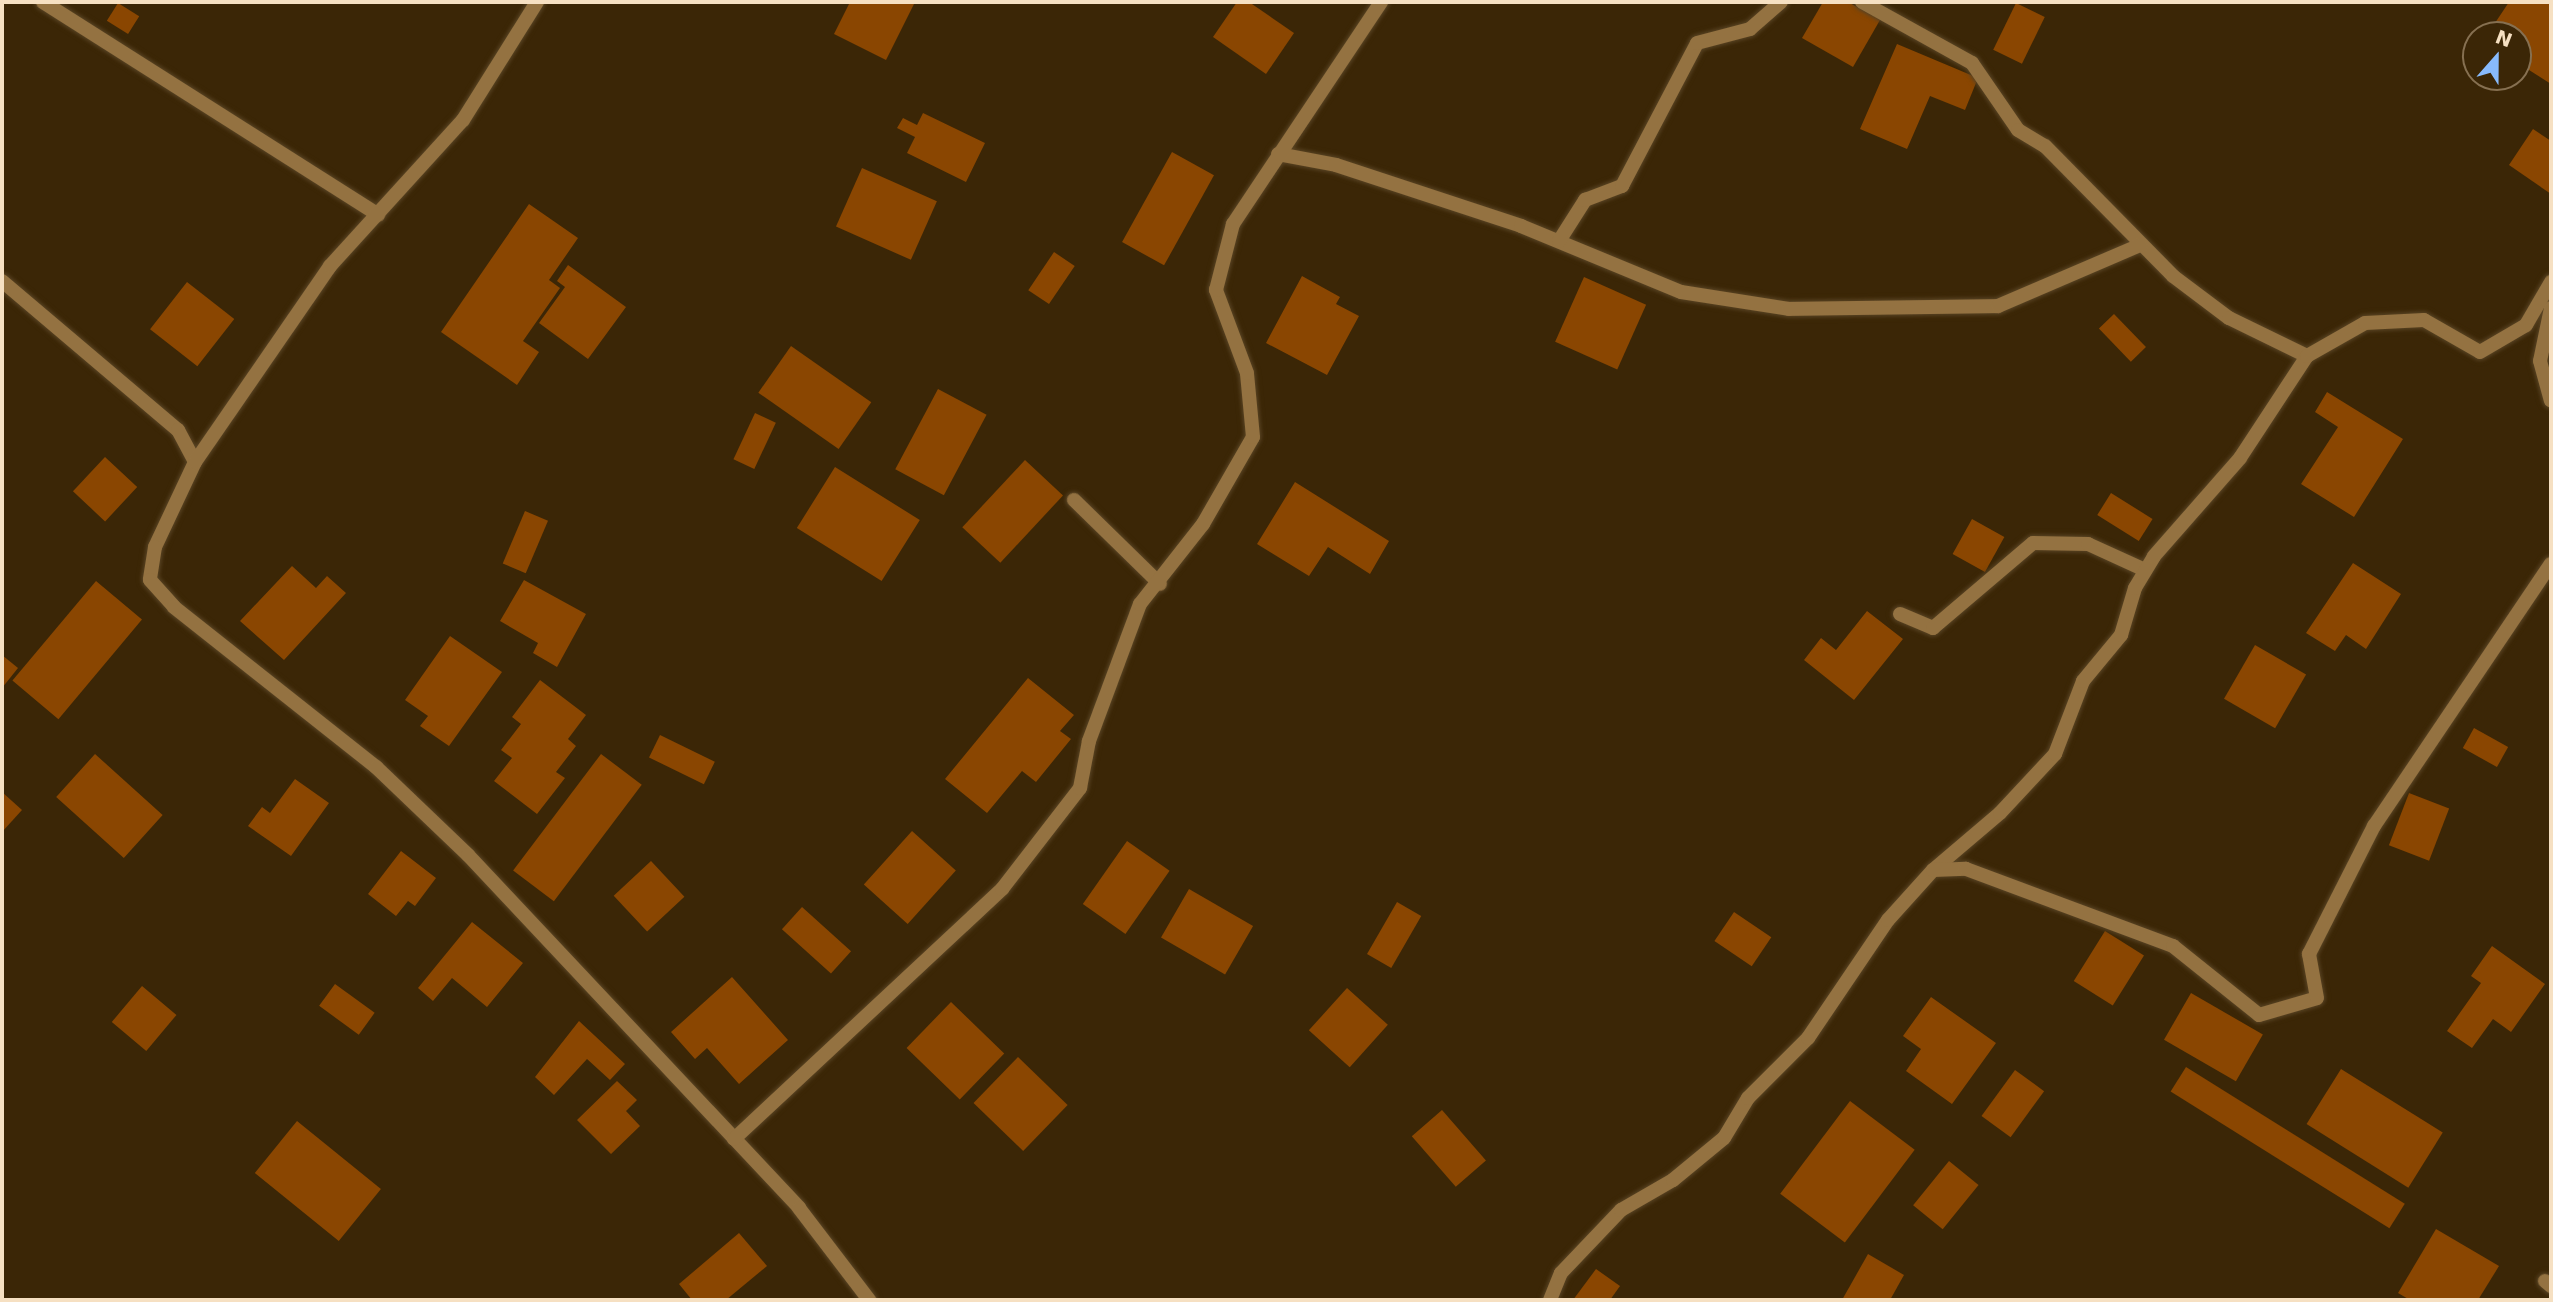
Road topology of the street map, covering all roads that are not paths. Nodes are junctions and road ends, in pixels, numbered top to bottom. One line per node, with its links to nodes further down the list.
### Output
1 (43, 2): 7 (street)
2 (537, 2): 7 (street)
3 (1381, 2): 6 (street)
4 (1781, 2): 8 (street)
5 (1862, 2): 9 (street)
6 (1278, 154): 8 (street); 19 (street)
7 (378, 215): 15 (street)
8 (1559, 242): 9 (street)
9 (2140, 245): 13 (street)
10 (2, 281): 15 (street)
11 (2551, 282): 13 (street)
12 (2551, 308): 14 (street)
13 (2307, 356): 18 (street)
14 (2551, 401)
15 (195, 461): 22 (street)
16 (1074, 500): 19 (street)
17 (2551, 564): 21 (street)
18 (2145, 570): 20 (street); 21 (street)
19 (1160, 584): 22 (street)
20 (1900, 614)
21 (1933, 870): 24 (street)
22 (734, 1139): 23 (street)
23 (869, 1300)
24 (1550, 1300)

